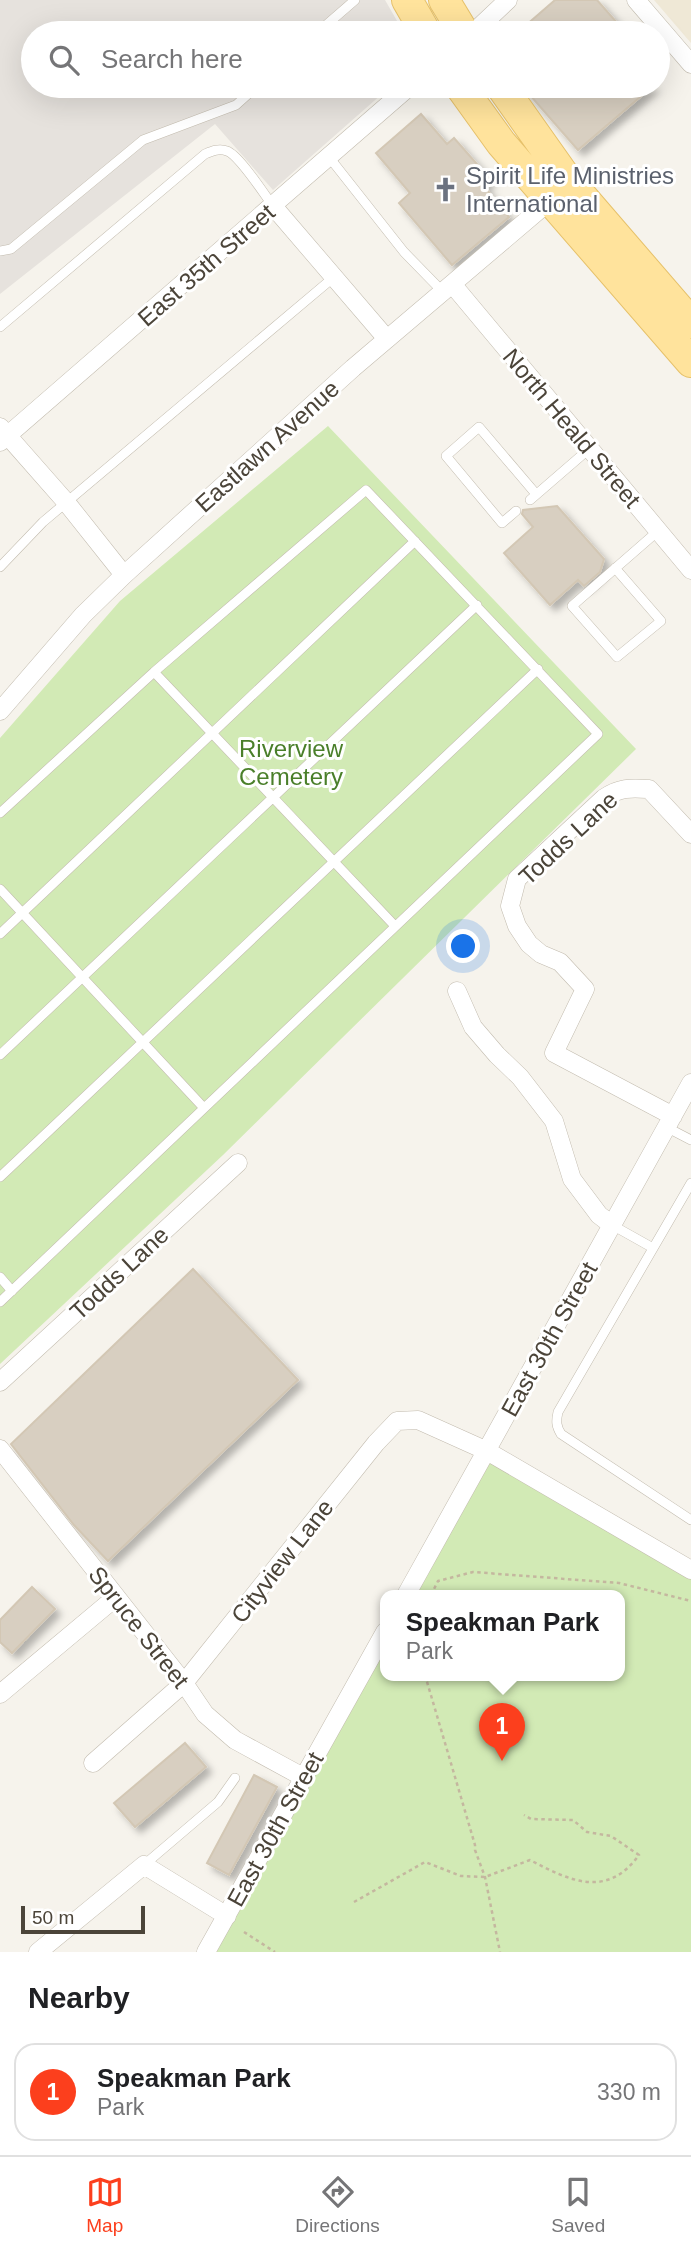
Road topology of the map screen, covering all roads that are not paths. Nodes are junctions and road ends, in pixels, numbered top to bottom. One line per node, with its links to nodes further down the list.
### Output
1 (355, 0): 6 (lane)
2 (407, 0): 7 (main road)
3 (444, 0): 8 (main road)
4 (508, 0): 9 (street)
5 (636, 0): 10 (street)
6 (331, 21)
7 (419, 21)
8 (457, 21)
9 (486, 21)
10 (654, 21)
11 (670, 40): 12 (street)
12 (691, 64)
13 (244, 98): 21 (lane)
14 (396, 98): 18 (street, East 35th Street)
15 (469, 98): 19 (main road)
16 (490, 98): 19 (main road)
17 (508, 98): 19 (main road)
18 (329, 157): 20 (street, East 35th Street); 23 (lane)
19 (559, 189): 23 (street, Eastlawn Avenue); 24 (main road); 27 (main road)
20 (273, 206): 22 (street); 25 (lane); 28 (street, East 35th Street)
21 (0, 251)
22 (334, 277): 26 (street); 30 (lane)
23 (448, 289): 26 (street, Eastlawn Avenue); 29 (street, North Heald Street)
24 (691, 323)
25 (0, 327)
26 (387, 339): 37 (street, Eastlawn Avenue)
27 (691, 362)
28 (3, 435): 30 (street)
29 (589, 449): 31 (lane); 32 (street, North Heald Street)
30 (66, 502): 34 (lane); 37 (street)
31 (516, 511)
32 (658, 531): 35 (lane); 36 (street, North Heald Street)
33 (415, 541): 38 (lane); 40 (lane); 42 (lane)
34 (0, 567)
35 (615, 568): 35 (lane)
36 (691, 570)
37 (124, 575): 41 (street, Eastlawn Avenue)
38 (477, 605): 39 (lane); 43 (lane)
39 (538, 669): 46 (lane); 49 (lane)
40 (154, 672): 42 (lane); 44 (lane)
41 (0, 711)
42 (212, 733): 43 (lane); 48 (lane)
43 (273, 797): 46 (lane); 51 (lane)
44 (0, 813)
45 (691, 834): 57 (street, Todds Lane)
46 (334, 862): 49 (lane); 53 (lane)
47 (0, 889): 48 (lane)
48 (22, 913): 50 (lane); 51 (lane)
49 (395, 926): 56 (lane)
50 (0, 934)
51 (82, 977): 53 (lane); 54 (lane)
52 (457, 990): 62 (street)
53 (143, 1043): 56 (lane); 60 (lane)
54 (0, 1055)
55 (691, 1083): 57 (street, East 30th Street)
56 (204, 1108): 65 (lane)
57 (670, 1122): 58 (lane); 62 (street, East 30th Street)
58 (691, 1140)
59 (238, 1163): 67 (street, Todds Lane)
60 (0, 1177)
61 (691, 1183): 63 (lane)
62 (612, 1225): 63 (lane); 69 (street, East 30th Street)
63 (653, 1248): 70 (lane)
64 (0, 1278): 65 (lane)
65 (12, 1291): 66 (lane)
66 (0, 1302)
67 (0, 1382)
68 (0, 1449): 73 (street, Spruce Street)
69 (486, 1451): 71 (street, Cityview Lane); 72 (street, East 30th Street); 75 (street, Cityview Lane)
70 (691, 1520)
71 (691, 1570)
72 (409, 1590)
73 (116, 1597): 75 (street, Spruce Street); 76 (street)
74 (380, 1641): 78 (street, East 30th Street)
75 (184, 1683): 77 (street, Cityview Lane); 78 (street, Spruce Street)
76 (0, 1694)
77 (93, 1763)
78 (303, 1777): 81 (street, East 30th Street)
79 (234, 1778): 80 (lane)
80 (139, 1868): 81 (street); 82 (street)
81 (227, 1916): 83 (street, East 30th Street)
82 (38, 1952)
83 (206, 1952)

